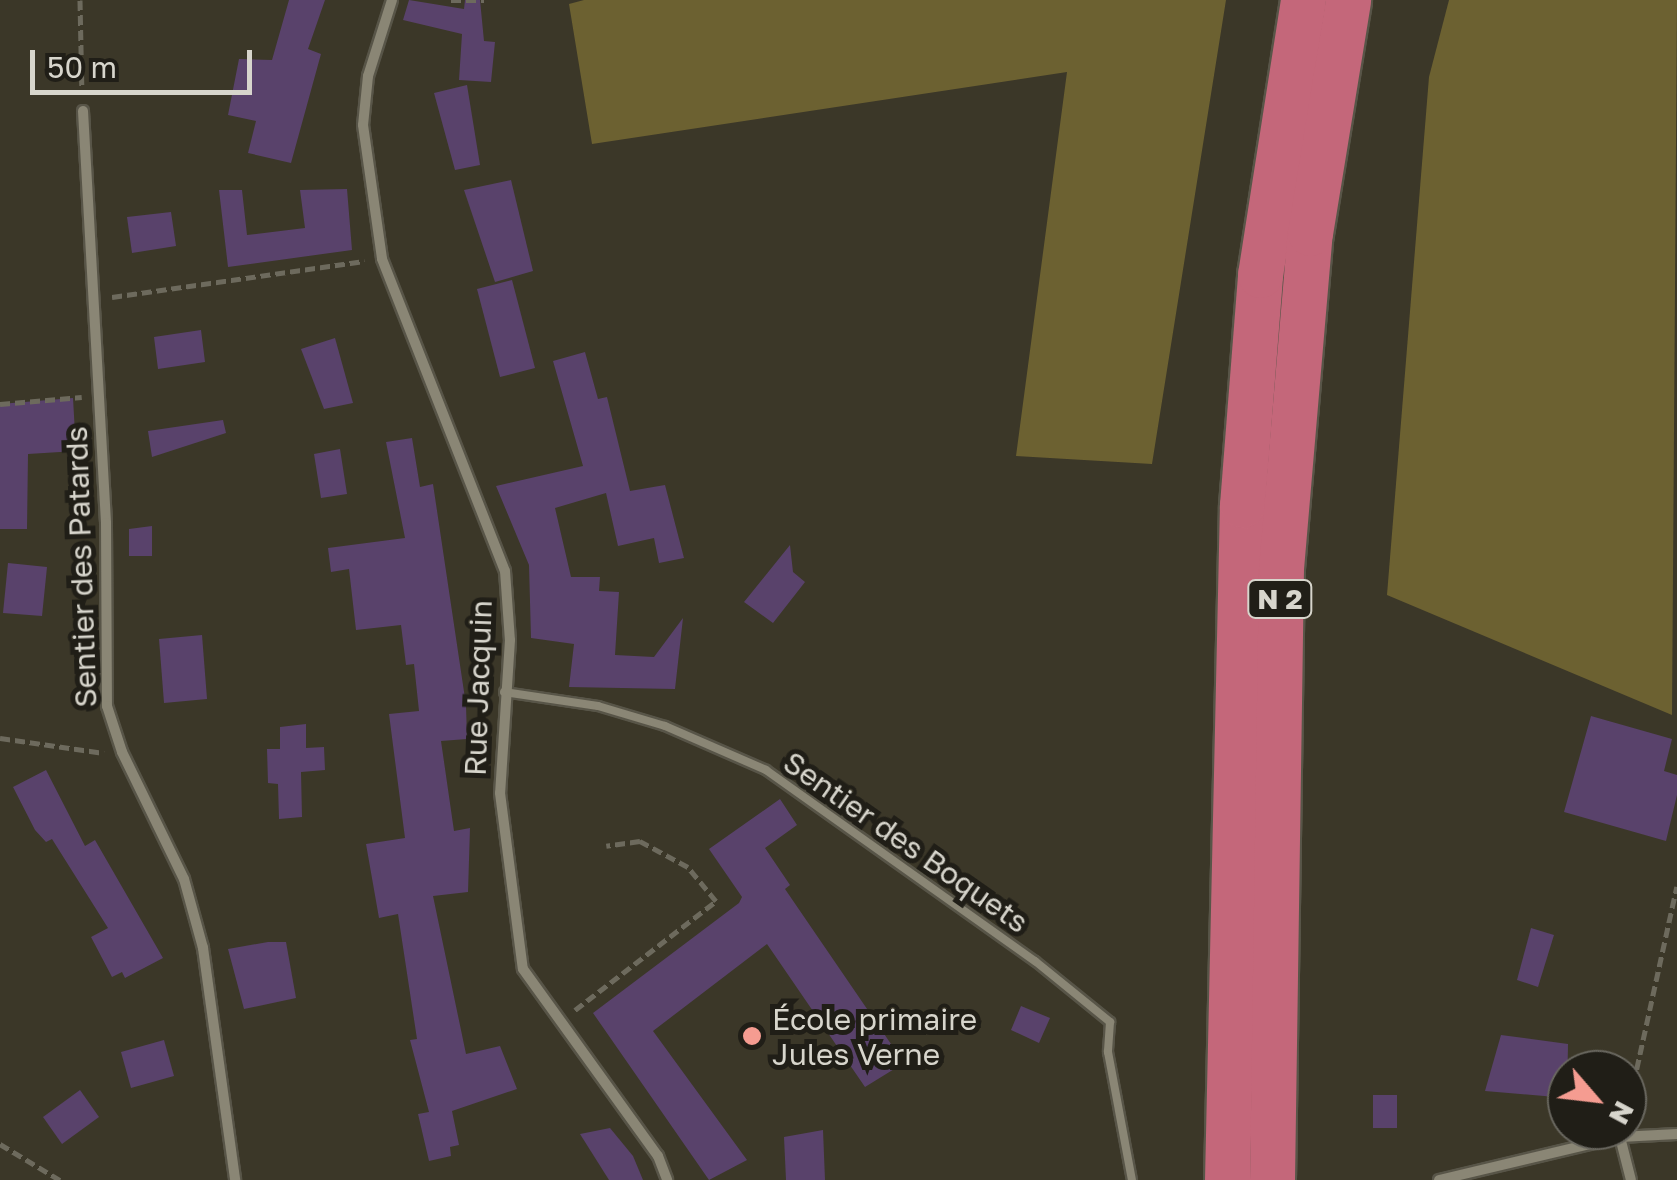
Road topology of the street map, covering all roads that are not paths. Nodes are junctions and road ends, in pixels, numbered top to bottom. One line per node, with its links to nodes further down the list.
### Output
1 (392, 0): 5 (street, Rue Jacquin)
2 (1304, 0): 13 (highway, N 2)
3 (1348, 0): 14 (highway, N 2)
4 (84, 111): 10 (street, Sentier des Patards)
5 (504, 692): 11 (street, Rue Jacquin); 12 (lane, Sentier des Boquets)
6 (1677, 1134): 7 (street)
7 (1647, 1136)
8 (1565, 1150): 15 (street)
9 (1623, 1150): 16 (street)
10 (234, 1180)
11 (667, 1180)
12 (1132, 1180)
13 (1226, 1180)
14 (1272, 1180)
15 (1439, 1180)
16 (1631, 1180)

